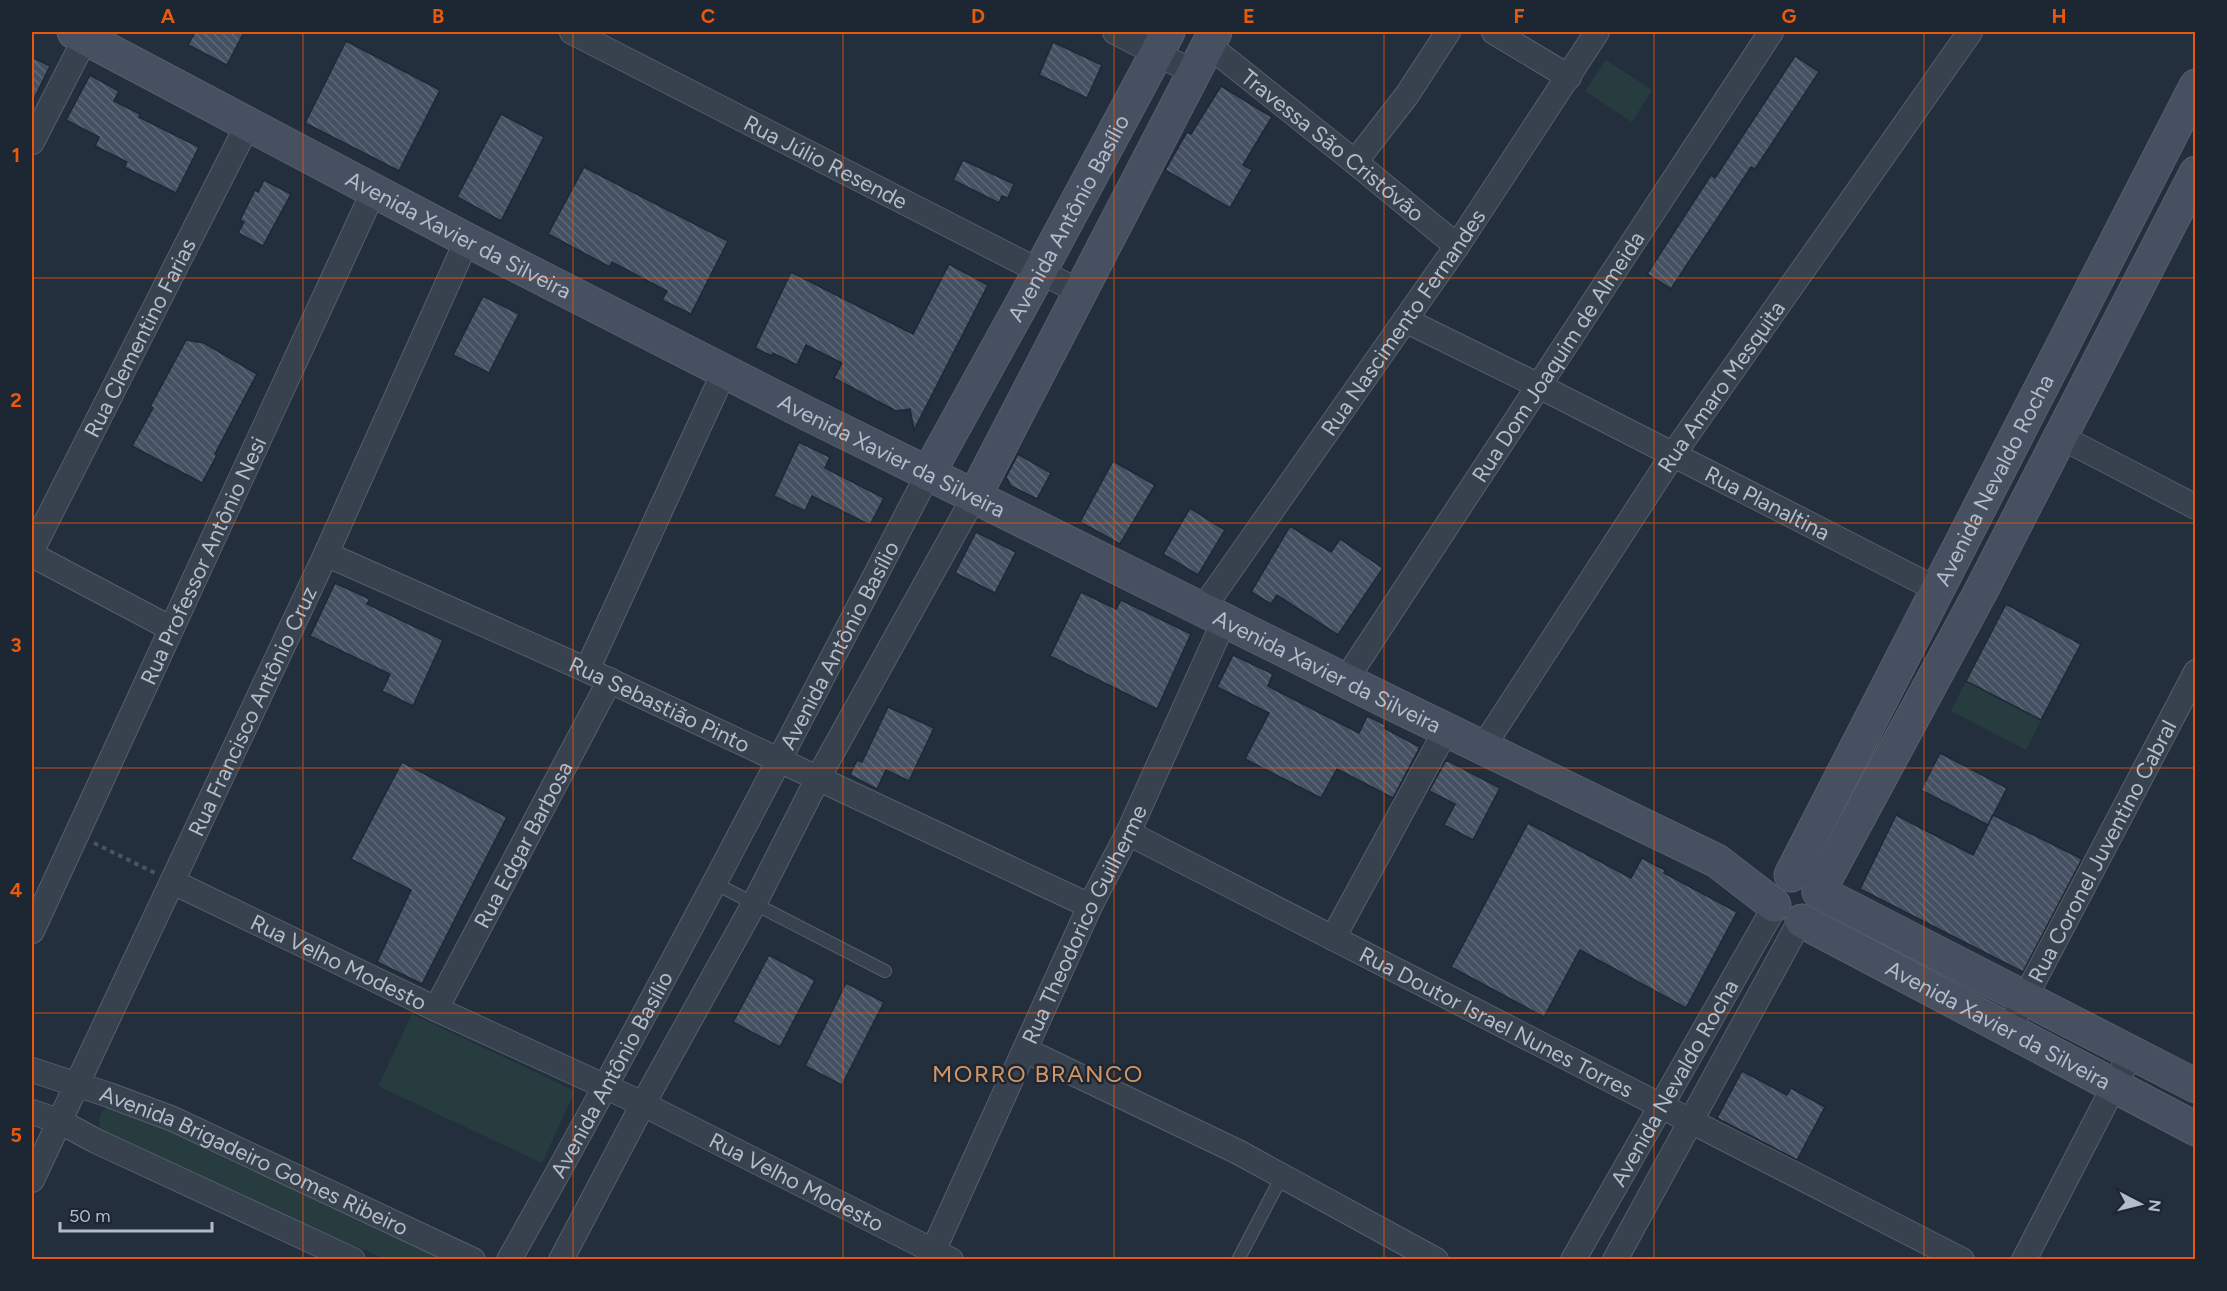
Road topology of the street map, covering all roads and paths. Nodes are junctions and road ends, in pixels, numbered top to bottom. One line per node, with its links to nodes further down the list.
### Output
1 (572, 32): 20 (street, Rua Júlio Resende)
2 (1116, 32): 9 (street, Travessa São Cristóvão)
3 (1448, 32): 15 (street)
4 (1494, 32): 11 (street)
5 (1597, 32): 11 (street, Rua Nascimento Fernandes)
6 (1771, 32): 24 (street, Rua Dom Joaquim de Almeida)
7 (1970, 32): 26 (street, Rua Amaro Mesquita)
8 (80, 34): 13 (main road, Avenida Xavier da Silveira); 14 (street)
9 (1162, 42): 10 (street, Travessa São Cristóvão); 20 (main road, Avenida Antônio Basílio)
10 (1205, 49): 15 (street, Travessa São Cristóvão); 21 (main road, Avenida Antônio Basílio)
11 (1569, 77): 19 (street, Rua Nascimento Fernandes)
12 (2196, 86): 33 (main road, Avenida Nevaldo Rocha)
13 (248, 124): 17 (main road, Avenida Xavier da Silveira); 30 (street, Rua Clementino Farias)
14 (32, 142)
15 (1355, 162): 19 (street, Travessa São Cristóvão)
16 (2196, 173): 25 (main road, Avenida Nevaldo Rocha)
17 (374, 190): 18 (main road, Avenida Xavier da Silveira); 35 (street, Rua Professor Antônio Nesi)
18 (467, 240): 23 (main road, Avenida Xavier da Silveira); 31 (street, Rua Francisco Antônio Cruz)
19 (1457, 246): 22 (street, Rua Nascimento Fernandes)
20 (1040, 271): 21 (street, Rua Júlio Resende); 27 (main road, Avenida Antônio Basílio)
21 (1080, 292): 28 (main road, Avenida Antônio Basílio)
22 (1405, 320): 24 (street, Rua Planaltina); 34 (street, Rua Nascimento Fernandes)
23 (724, 372): 27 (main road, Avenida Xavier da Silveira); 36 (street)
24 (1539, 386): 26 (street, Rua Planaltina); 39 (street, Rua Dom Joaquim de Almeida)
25 (2061, 437): 29 (street); 50 (main road, Avenida Nevaldo Rocha)
26 (1672, 456): 33 (street, Rua Planaltina); 41 (street, Rua Amaro Mesquita)
27 (928, 474): 28 (main road, Avenida Xavier da Silveira); 42 (street, Avenida Antônio Basílio)
28 (974, 497): 34 (main road, Avenida Xavier da Silveira); 43 (street, Avenida Antônio Basílio)
29 (2196, 507)
30 (32, 550)
31 (326, 554): 36 (street, Rua Sebastião Pinto); 48 (street, Rua Francisco Antônio Cruz)
32 (32, 555): 35 (street)
33 (1938, 590): 47 (main road, Avenida Nevaldo Rocha)
34 (1213, 615): 39 (main road, Avenida Xavier da Silveira); 44 (street, Rua Theodorico Guilherme)
35 (170, 628): 45 (street, Rua Professor Antônio Nesi)
36 (588, 670): 38 (street, Rua Sebastião Pinto)
37 (2196, 672): 57 (street, Rua Coronel Juventino Cabral)
38 (609, 680): 42 (street, Rua Sebastião Pinto); 58 (street, Rua Edgar Barbosa)
39 (1345, 681): 40 (main road, Avenida Xavier da Silveira)
40 (1446, 730): 41 (main road, Avenida Xavier da Silveira); 55 (street)
41 (1483, 747): 46 (main road, Avenida Xavier da Silveira)
42 (780, 760): 43 (street, Rua Sebastião Pinto); 49 (street, Avenida Antônio Basílio)
43 (818, 778): 51 (street, Avenida Antônio Basílio); 52 (street, Rua Sebastião Pinto)
44 (1128, 833): 52 (street, Rua Theodorico Guilherme); 55 (street, Rua Doutor Israel Nunes Torres)
45 (75, 834): 48 (path); 54 (street, Rua Professor Antônio Nesi)
46 (1717, 861): 47 (main road, Avenida Xavier da Silveira); 53 (main road, Avenida Xavier da Silveira)
47 (1790, 875): 50 (main road); 53 (main road)
48 (172, 882): 58 (street, Rua Velho Modesto); 63 (street, Rua Francisco Antônio Cruz)
49 (714, 883): 51 (lane); 66 (street, Avenida Antônio Basílio)
50 (1819, 892): 53 (main road); 57 (main road, Avenida Xavier da Silveira)
51 (754, 904): 56 (lane); 67 (street, Avenida Antônio Basílio)
52 (1090, 906): 60 (street, Rua Theodorico Guilherme)
53 (1788, 914): 59 (main road, Avenida Xavier da Silveira); 68 (street, Avenida Nevaldo Rocha); 71 (street, Avenida Nevaldo Rocha)
54 (32, 931)
55 (1333, 938): 68 (street, Rua Doutor Israel Nunes Torres)
56 (885, 971)
57 (2025, 998): 59 (street, Rua Coronel Juventino Cabral); 61 (main road, Avenida Xavier da Silveira)
58 (436, 1009): 66 (street, Rua Velho Modesto)
59 (2008, 1030): 64 (main road, Avenida Xavier da Silveira)
60 (1025, 1050): 73 (street); 75 (street, Rua Theodorico Guilherme)
61 (2131, 1053): 64 (street); 65 (main road, Avenida Xavier da Silveira)
62 (32, 1070): 63 (street, Avenida Brigadeiro Gomes Ribeiro)
63 (76, 1084): 70 (street, Rua Francisco Antônio Cruz); 77 (street, Avenida Brigadeiro Gomes Ribeiro)
64 (2114, 1086): 72 (main road, Avenida Xavier da Silveira); 85 (street)
65 (2196, 1086)
66 (606, 1087): 67 (street, Rua Velho Modesto); 78 (street, Avenida Antônio Basílio)
67 (643, 1104): 75 (street, Rua Velho Modesto); 79 (street, Avenida Antônio Basílio)
68 (1661, 1105): 71 (street, Rua Doutor Israel Nunes Torres); 82 (street, Avenida Nevaldo Rocha)
69 (32, 1112): 70 (street, Avenida Brigadeiro Gomes Ribeiro)
70 (59, 1120): 74 (street, Rua Francisco Antônio Cruz); 76 (street, Avenida Brigadeiro Gomes Ribeiro)
71 (1691, 1121): 83 (street, Avenida Nevaldo Rocha); 84 (street, Rua Doutor Israel Nunes Torres)
72 (2196, 1129)
73 (1282, 1176): 80 (lane); 81 (street)
74 (32, 1180)
75 (938, 1256)
76 (353, 1260)
77 (473, 1260)
78 (509, 1260)
79 (561, 1260)
80 (1238, 1260)
81 (1436, 1260)
82 (1573, 1260)
83 (1615, 1260)
84 (1962, 1260)
85 (2024, 1260)

